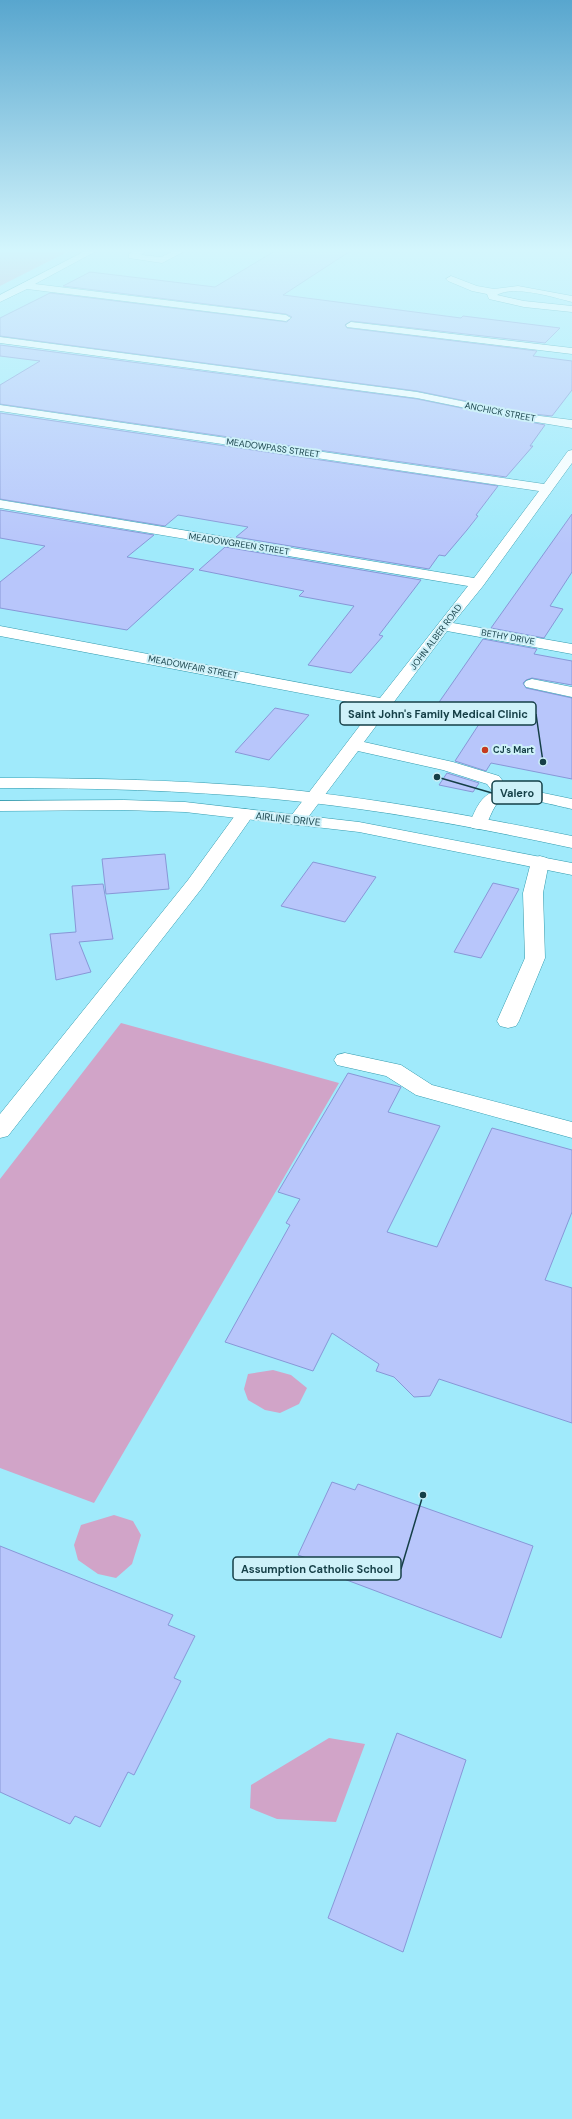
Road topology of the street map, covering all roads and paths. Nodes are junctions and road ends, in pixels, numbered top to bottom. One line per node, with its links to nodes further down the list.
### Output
1 (52, 347): 5 (street, ANCHICK STREET)
2 (537, 347): 3 (street)
3 (572, 351)
4 (0, 408): 7 (street, MEADOWPASS STREET)
5 (572, 424)
6 (572, 454): 7 (street, JOHN ALBER ROAD)
7 (546, 488): 9 (street, JOHN ALBER ROAD)
8 (0, 504): 9 (street, MEADOWGREEN STREET)
9 (478, 583): 10 (street, JOHN ALBER ROAD)
10 (443, 626): 12 (street, BETHY DRIVE); 15 (street, JOHN ALBER ROAD)
11 (0, 631): 15 (street, MEADOWFAIR STREET)
12 (572, 649)
13 (532, 684): 14 (street)
14 (572, 692)
15 (386, 704): 16 (street, JOHN ALBER ROAD)
16 (354, 745): 18 (street); 19 (street, JOHN ALBER ROAD)
17 (2, 785): 19 (street)
18 (503, 793): 20 (street); 24 (street)
19 (312, 798): 23 (street, JOHN ALBER ROAD); 24 (street)
20 (572, 804)
21 (0, 806): 22 (street, AIRLINE DRIVE)
22 (245, 814): 23 (street, AIRLINE DRIVE); 30 (street)
23 (298, 820): 26 (street, AIRLINE DRIVE)
24 (478, 824): 25 (street)
25 (572, 842)
26 (540, 862): 27 (street, AIRLINE DRIVE); 28 (street)
27 (572, 869)
28 (508, 1021)
29 (345, 1060): 31 (street)
30 (0, 1130)
31 (572, 1130)

